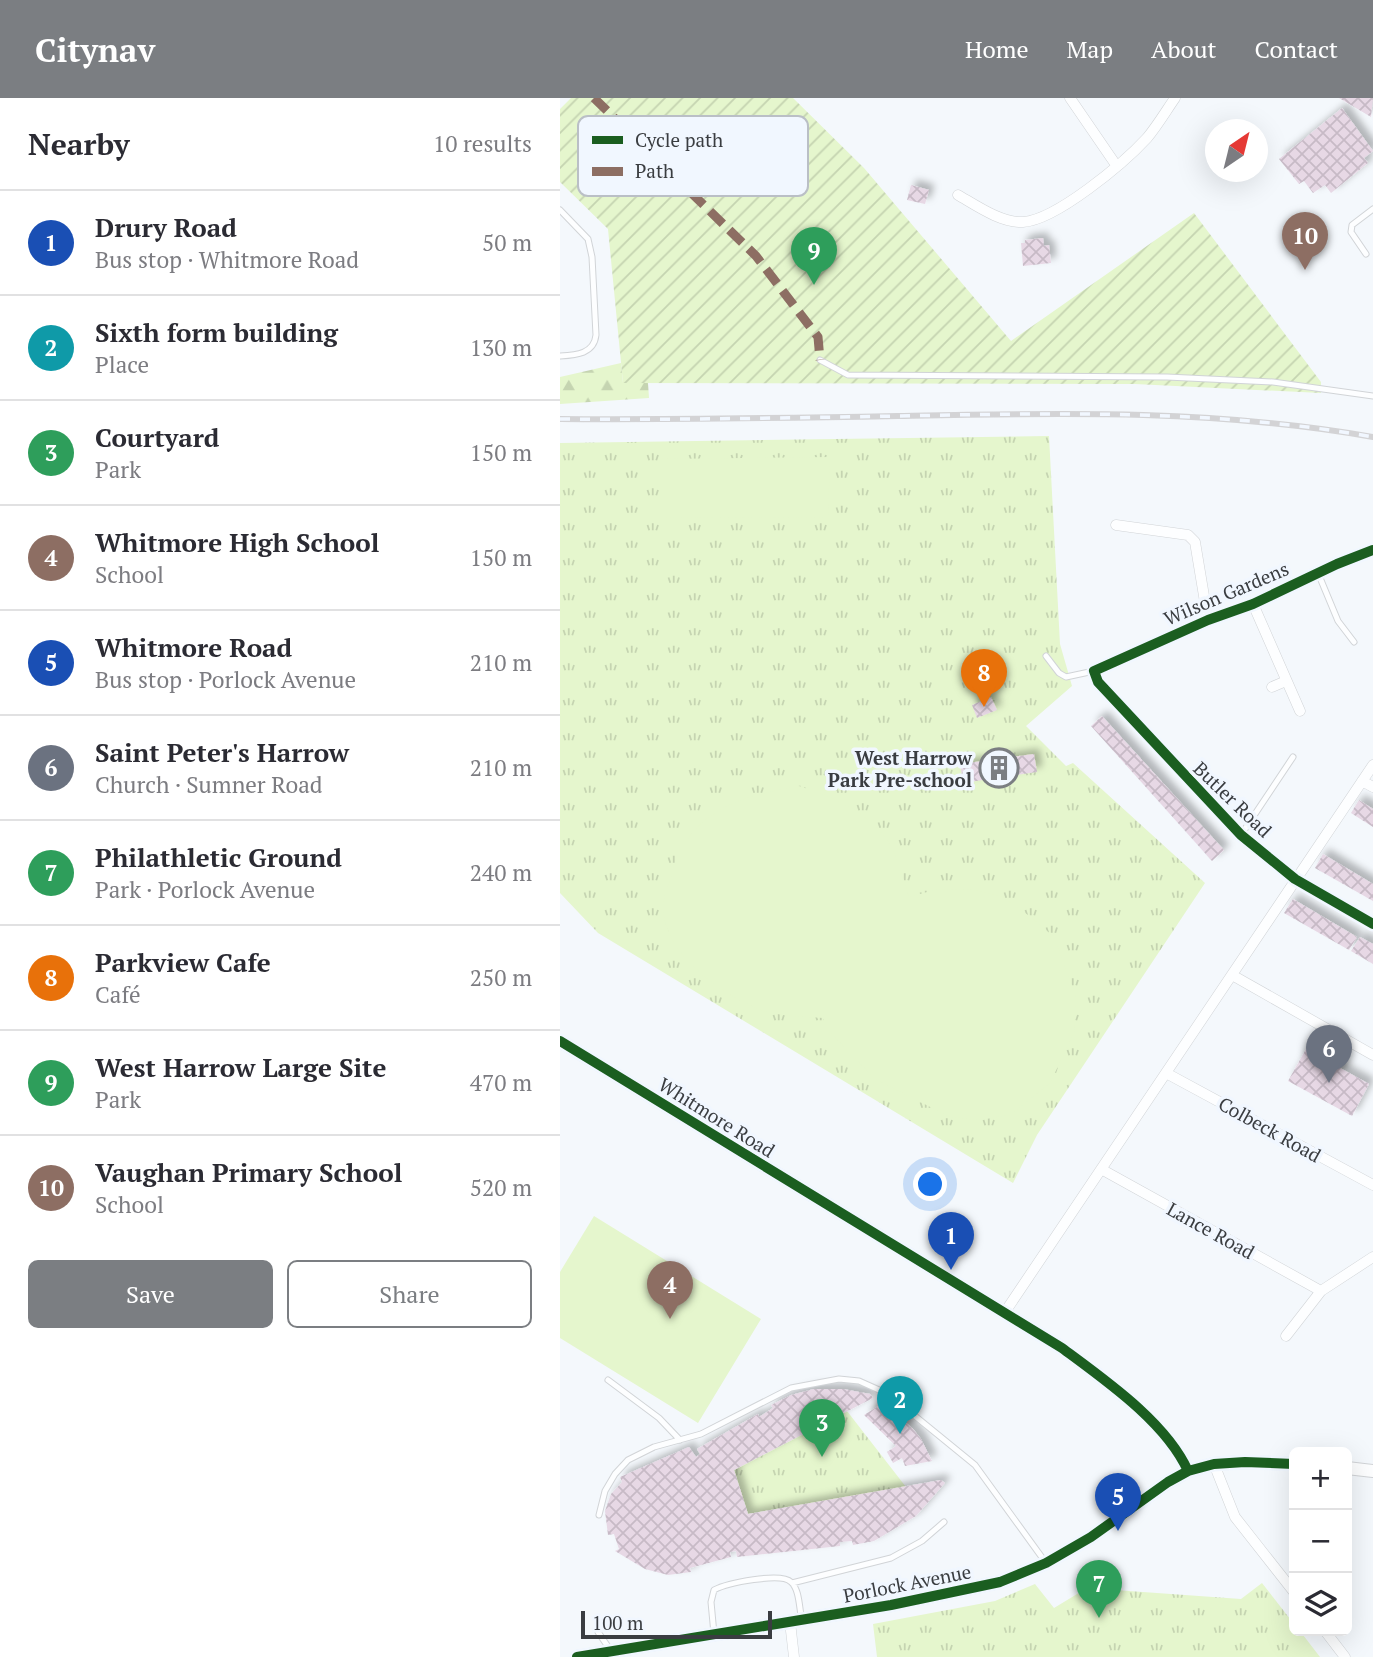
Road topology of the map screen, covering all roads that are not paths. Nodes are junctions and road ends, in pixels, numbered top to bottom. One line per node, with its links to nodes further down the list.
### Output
1 (1070, 98): 3 (street)
2 (1175, 98): 3 (street)
3 (1116, 165): 4 (street)
4 (958, 195)
5 (1373, 209): 7 (lane)
6 (560, 210): 8 (lane)
7 (1366, 254)
8 (560, 356)
9 (820, 360): 10 (lane)
10 (1373, 396)
11 (1116, 525): 15 (street, Wilson Gardens)
12 (1373, 550): 13 (street, Wilson Gardens)
13 (1318, 573): 14 (street, Wilson Gardens); 16 (lane)
14 (1253, 604): 15 (street, Wilson Gardens); 19 (street, Wilson Gardens)
15 (1208, 620): 18 (street, Wilson Gardens)
16 (1354, 642)
17 (1046, 656): 18 (lane)
18 (1094, 671): 26 (street, Butler Road)
19 (1286, 681): 20 (street); 21 (street, Wilson Gardens)
20 (1272, 687)
21 (1300, 711)
22 (1293, 757): 26 (lane)
23 (1373, 765): 24 (street)
24 (1362, 781): 25 (street); 27 (street)
25 (1373, 787)
26 (1241, 835): 27 (street, Butler Road)
27 (1295, 879): 28 (street, Butler Road); 29 (street)
28 (1373, 924)
29 (1232, 975): 31 (street); 32 (street)
30 (560, 1041): 37 (street, Whitmore Road)
31 (1373, 1055)
32 (1166, 1073): 33 (street); 34 (street, Colbeck Road)
33 (1101, 1169): 36 (street, Lance Road); 37 (street)
34 (1373, 1185)
35 (1373, 1257): 36 (street)
36 (1321, 1291): 38 (street)
37 (1005, 1311): 44 (street, Whitmore Road)
38 (1286, 1336)
39 (608, 1380): 40 (lane)
40 (680, 1440): 46 (lane); 48 (lane)
41 (1214, 1464): 42 (street, Porlock Avenue); 44 (street, Porlock Avenue); 50 (street)
42 (1289, 1464)
43 (1352, 1469): 45 (street)
44 (1188, 1471): 48 (street, Porlock Avenue)
45 (1373, 1471)
46 (598, 1515)
47 (944, 1522): 49 (lane)
48 (1046, 1563): 51 (street, Porlock Avenue)
49 (792, 1583): 51 (lane); 53 (lane)
50 (1289, 1586)
51 (796, 1621): 53 (street, Porlock Avenue); 57 (street)
52 (598, 1632): 55 (lane)
53 (714, 1634): 55 (street, Porlock Avenue)
54 (1329, 1636): 58 (street)
55 (612, 1654): 56 (street, Porlock Avenue)
56 (577, 1657)
57 (794, 1657)
58 (1345, 1657)

